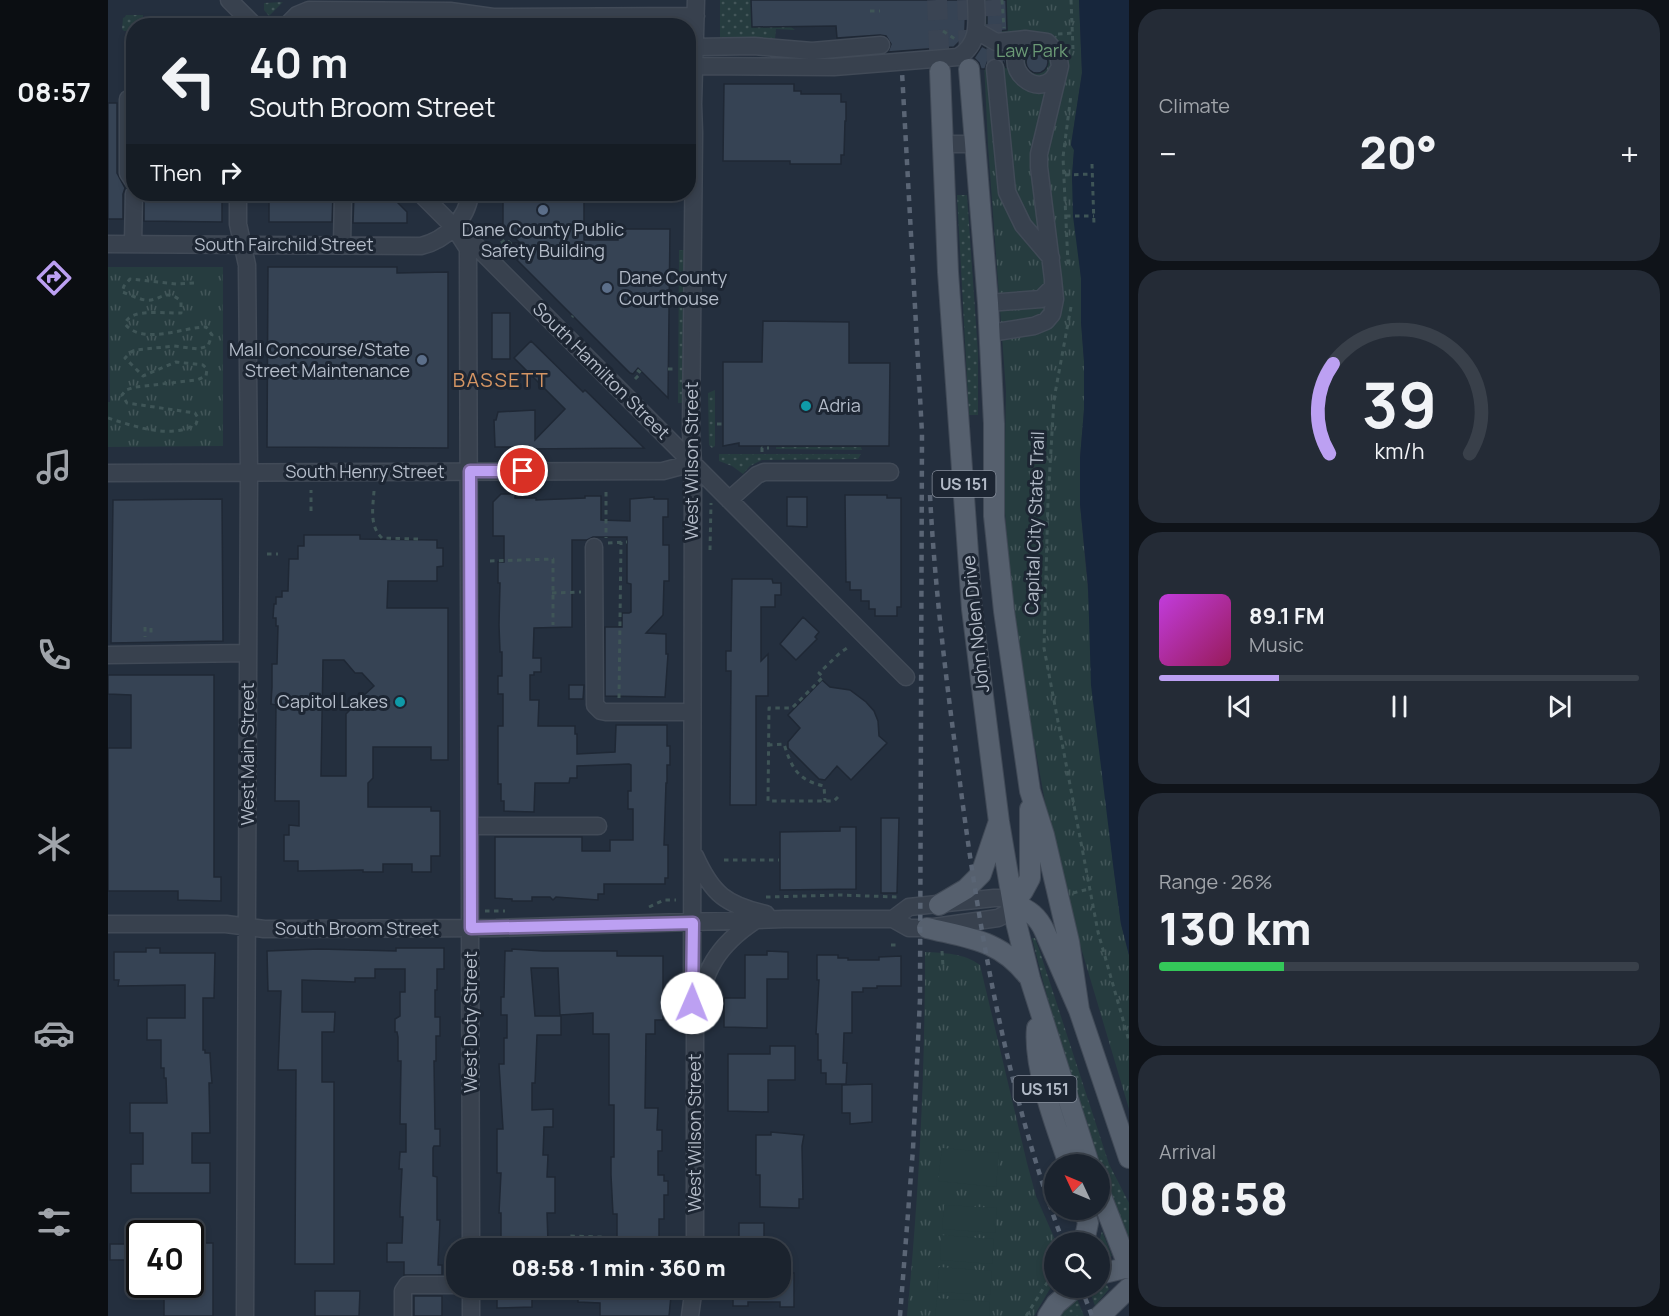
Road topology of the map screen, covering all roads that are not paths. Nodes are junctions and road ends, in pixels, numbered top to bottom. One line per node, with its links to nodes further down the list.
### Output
1 (229, 0): 5 (street)
2 (976, 0): 7 (street)
3 (696, 8): 4 (street)
4 (472, 13): 6 (street)
5 (247, 18)
6 (294, 18)
7 (977, 31): 8 (street); 11 (street)
8 (1025, 39): 12 (street); 12 (street)
9 (881, 45): 10 (street)
10 (696, 47)
11 (696, 66)
12 (1060, 66): 29 (street)
13 (995, 68): 29 (street)
14 (969, 69): 17 (main road, John Nolen Drive / US 151)
15 (940, 71): 16 (main road, John Nolen Drive / US 151)
16 (943, 144): 17 (street); 45 (main road, John Nolen Drive / US 151)
17 (975, 144): 31 (main road, John Nolen Drive / US 151)
18 (134, 201): 26 (street)
19 (238, 201): 27 (street, West Main Street)
20 (343, 201): 28 (street)
21 (428, 201): 24 (street, South Hamilton Street)
22 (469, 201): 24 (street)
23 (693, 201): 33 (street, West Wilson Street)
24 (454, 227): 28 (street, South Fairchild Street); 33 (street, South Hamilton Street); 34 (street, West Doty Street)
25 (108, 244): 26 (street, South Fairchild Street)
26 (133, 244): 27 (street, South Fairchild Street)
27 (243, 245): 28 (street, South Fairchild Street); 36 (street, West Main Street)
28 (342, 246)
29 (1051, 258): 30 (street)
30 (1061, 276): 31 (street); 32 (street)
31 (988, 303): 32 (main road, John Nolen Drive / US 151)
32 (990, 333): 44 (main road, John Nolen Drive / US 151)
33 (693, 463): 34 (street, South Henry Street); 38 (street, South Hamilton Street); 43 (street, West Wilson Street)
34 (470, 471): 36 (street, South Henry Street); 46 (street, West Doty Street)
35 (108, 472): 36 (street, South Henry Street)
36 (249, 472): 40 (street, West Main Street)
37 (890, 472): 38 (street)
38 (729, 500): 42 (street, South Hamilton Street)
39 (594, 547): 43 (street)
40 (248, 653): 41 (street); 56 (street, West Main Street)
41 (108, 655)
42 (906, 677)
43 (692, 712): 48 (street, West Wilson Street)
44 (1030, 791): 49 (main road); 61 (main road, US 151)
45 (999, 822): 49 (main road, John Nolen Drive / US 151); 50 (main road)
46 (471, 826): 47 (street); 57 (street, West Doty Street)
47 (598, 826)
48 (693, 853): 51 (street); 54 (street, West Wilson Street)
49 (1013, 903): 50 (street, South Broom Street); 58 (street, South Broom Street); 59 (main road, John Nolen Drive / US 151); 61 (main road)
50 (939, 905): 52 (street, South Broom Street)
51 (784, 919): 52 (street, South Broom Street); 53 (street, South Broom Street)
52 (893, 919): 58 (street, South Broom Street)
53 (757, 920): 54 (street, South Broom Street); 62 (street)
54 (693, 923): 57 (street, South Broom Street); 62 (street, West Wilson Street)
55 (108, 924): 56 (street, South Broom Street)
56 (248, 927): 57 (street, South Broom Street); 75 (street, West Main Street)
57 (471, 928): 67 (street, West Doty Street)
58 (927, 928): 59 (main road)
59 (1030, 979): 60 (main road, John Nolen Drive / US 151)
60 (1040, 1010): 63 (main road, US 151); 64 (main road, John Nolen Drive)
61 (1079, 1010): 65 (main road, US 151)
62 (696, 1017): 68 (street, West Wilson Street)
63 (1066, 1154)
64 (1086, 1154)
65 (1129, 1158)
66 (1110, 1219): 69 (main road)
67 (471, 1238)
68 (695, 1238)
69 (1129, 1267): 70 (main road)
70 (1110, 1272)
71 (446, 1285): 76 (street)
72 (1129, 1288): 79 (main road)
73 (471, 1298): 77 (street)
74 (692, 1298): 78 (street)
75 (245, 1316)
76 (403, 1316)
77 (471, 1316)
78 (690, 1316)
79 (1100, 1316)

